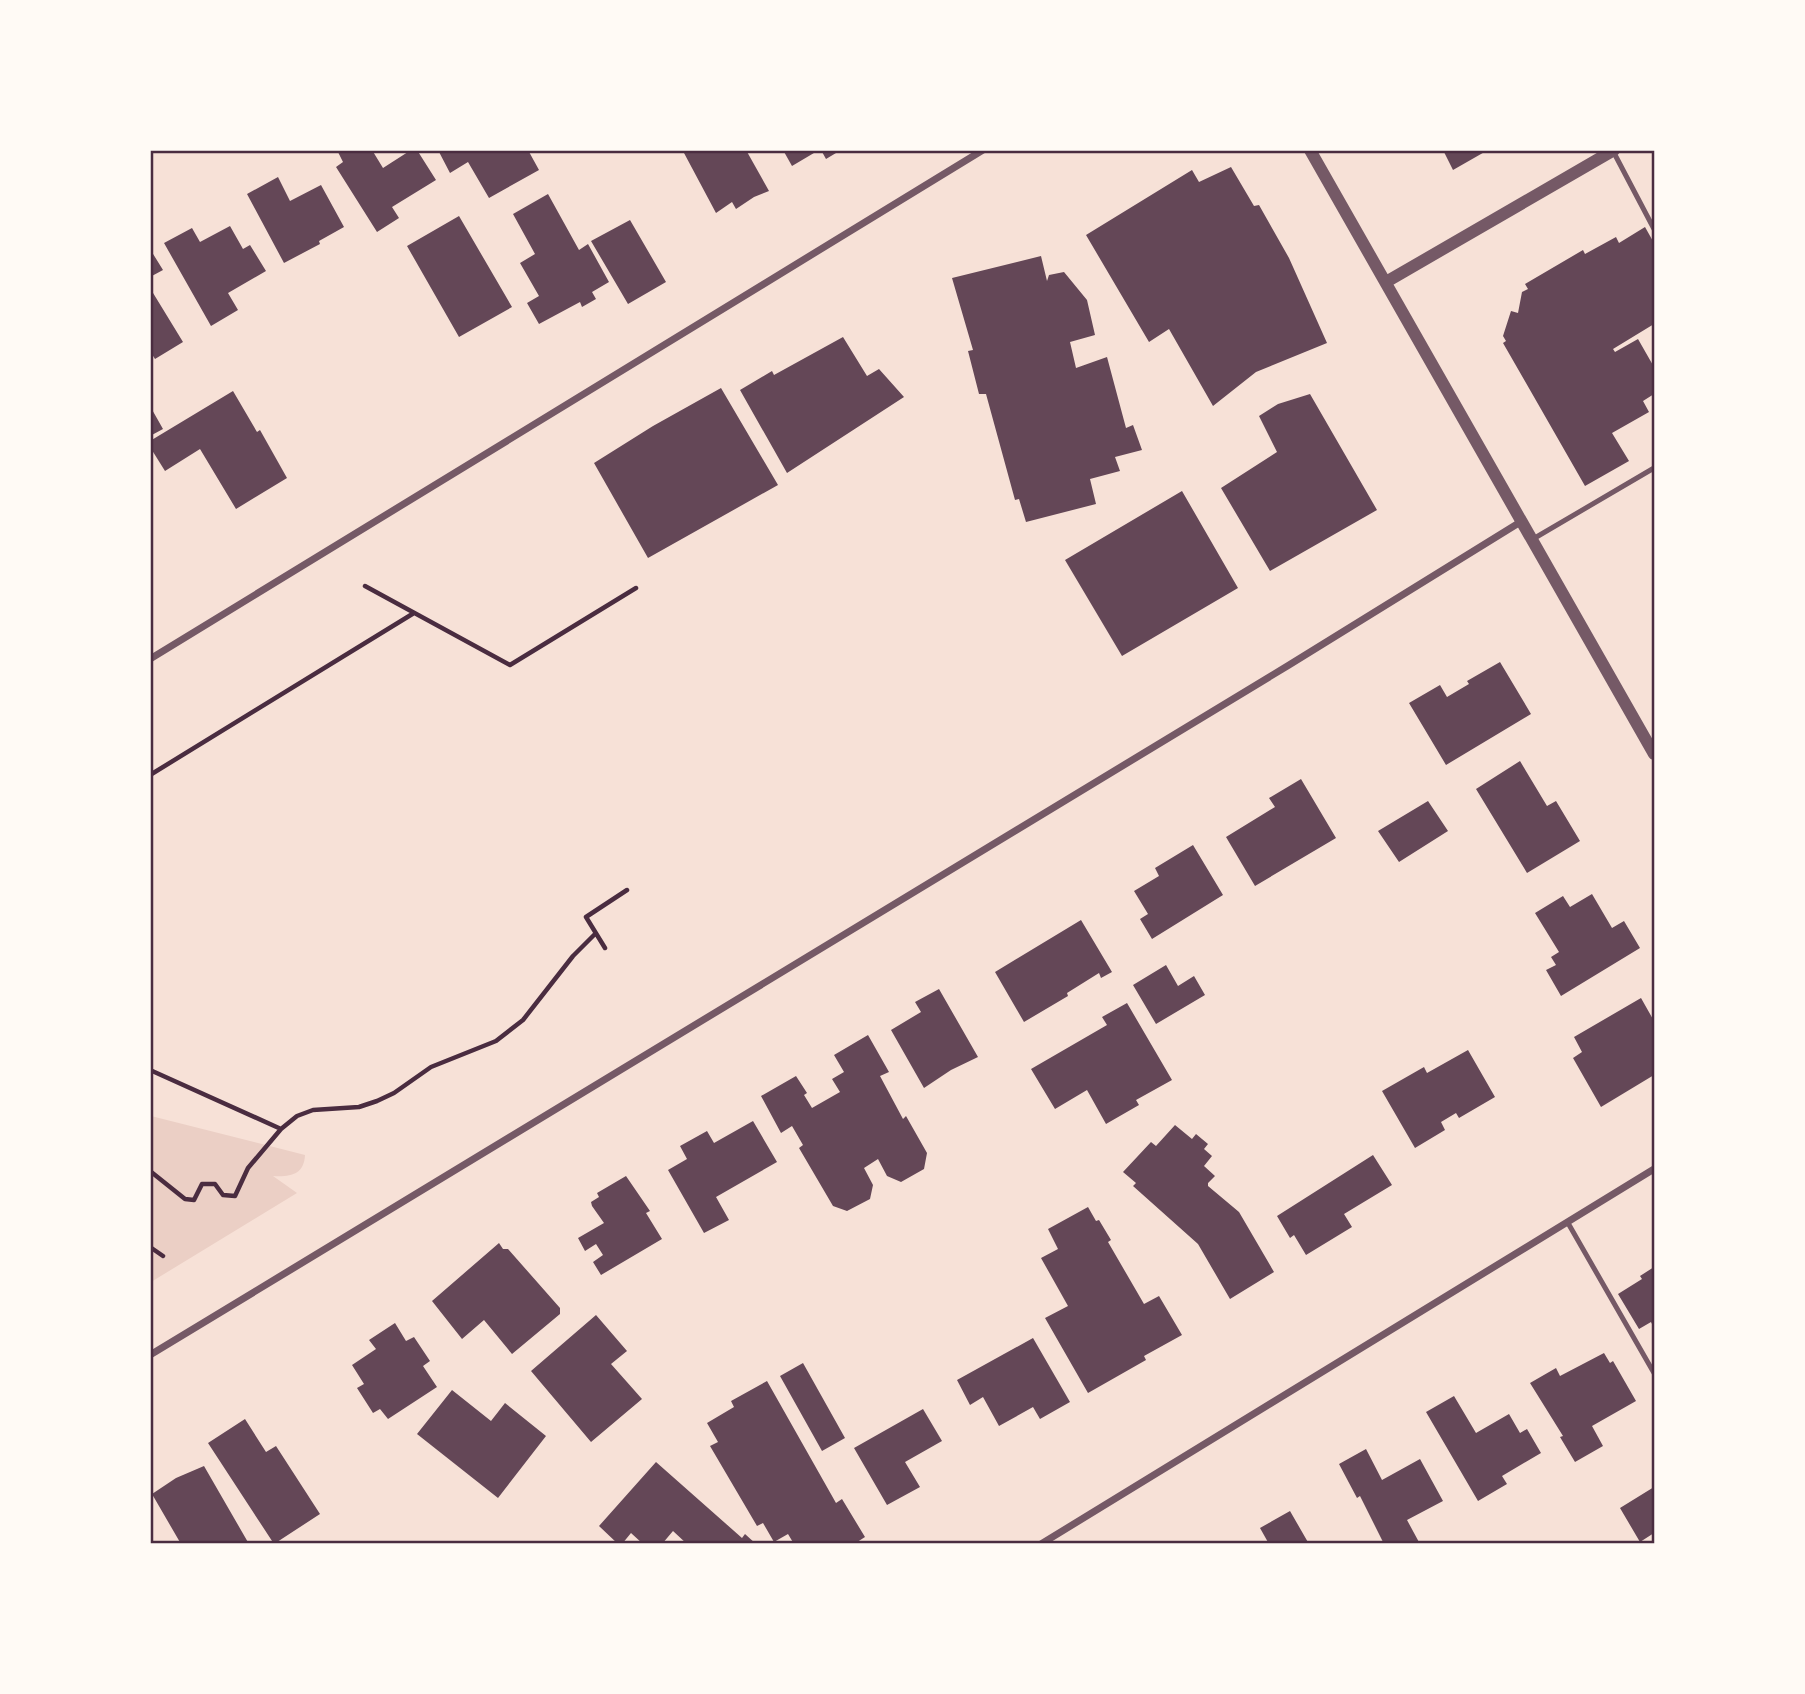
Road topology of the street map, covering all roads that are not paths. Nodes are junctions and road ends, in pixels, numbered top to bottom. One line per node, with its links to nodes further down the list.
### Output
1 (983, 150): 9 (street)
2 (1310, 150): 5 (street)
3 (1614, 151): 4 (lane); 5 (street)
4 (1654, 229)
5 (1386, 282): 7 (street)
6 (1654, 468): 8 (lane)
7 (1521, 521): 8 (street); 13 (street)
8 (1532, 540): 10 (street)
9 (150, 659)
10 (1654, 754)
11 (1654, 1169): 12 (street)
12 (1568, 1223): 14 (lane); 15 (street)
13 (150, 1354)
14 (1654, 1373)
15 (1041, 1544)

